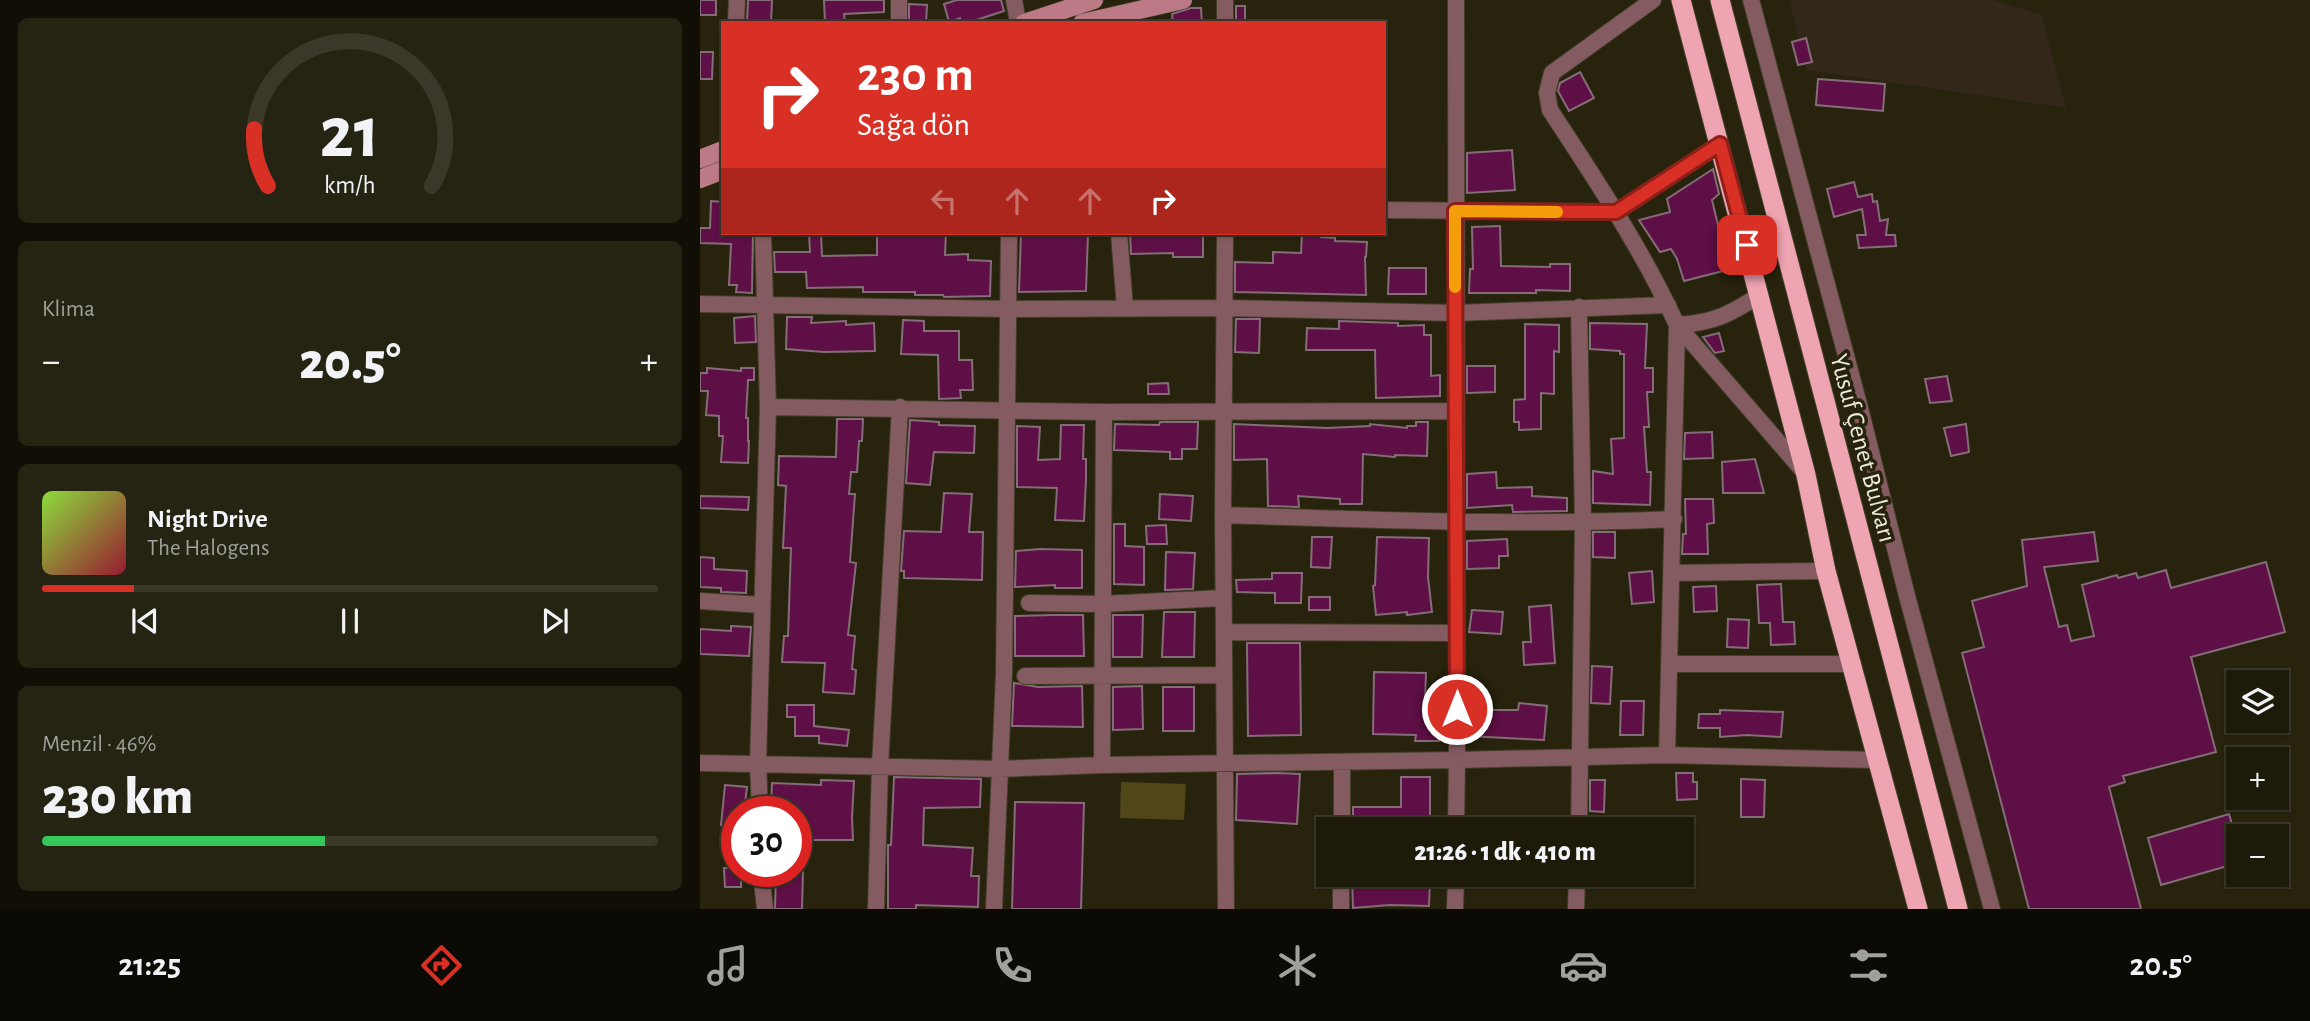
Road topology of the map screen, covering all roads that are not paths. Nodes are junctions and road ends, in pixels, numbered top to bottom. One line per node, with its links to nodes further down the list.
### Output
1 (737, 0): 13 (street)
2 (899, 0): 14 (street)
3 (1014, 0): 15 (street)
4 (1094, 0): 16 (main road)
5 (1183, 0): 12 (main road)
6 (1225, 0): 17 (street)
7 (1456, 0): 24 (street)
8 (1653, 0): 25 (street)
9 (1681, 0): 18 (highway)
10 (1720, 0): 92 (highway, Yusuf Çenet Bulvarı)
11 (1751, 0): 93 (street)
12 (1103, 20)
13 (736, 21)
14 (899, 21)
15 (1018, 21)
16 (1030, 21)
17 (1225, 21)
18 (1720, 144): 25 (street); 30 (highway)
19 (721, 151): 20 (main road)
20 (700, 159)
21 (721, 171): 22 (main road)
22 (700, 179)
23 (1386, 210): 24 (street)
24 (1455, 211): 25 (street); 38 (street)
25 (1616, 212): 32 (street)
26 (763, 235): 33 (street)
27 (1009, 235): 37 (street)
28 (1119, 235): 35 (street)
29 (1225, 235): 36 (street)
30 (1760, 295): 39 (street); 46 (highway)
31 (700, 304): 33 (street)
32 (1668, 305): 34 (street); 39 (street)
33 (764, 306): 37 (street); 40 (street)
34 (1579, 307): 38 (street); 50 (street)
35 (1125, 308): 36 (street); 37 (street)
36 (1225, 308): 38 (street); 45 (street)
37 (1009, 309): 42 (street)
38 (1456, 313): 43 (street)
39 (1677, 325): 46 (street); 48 (street)
40 (768, 407): 41 (street); 57 (street)
41 (900, 407): 42 (street); 74 (street)
42 (1009, 411): 44 (street); 75 (street)
43 (1456, 411): 45 (street); 49 (street)
44 (1104, 412): 45 (street); 56 (street)
45 (1225, 412): 47 (street)
46 (1806, 475): 51 (highway)
47 (1223, 515): 49 (street); 53 (street)
48 (1674, 519): 50 (street); 52 (street)
49 (1456, 522): 50 (street); 59 (street)
50 (1583, 523): 66 (street)
51 (1826, 571): 52 (street); 61 (highway)
52 (1672, 573): 60 (street)
53 (1223, 597): 56 (street); 58 (street)
54 (700, 601): 57 (street)
55 (1029, 603): 56 (street)
56 (1102, 604): 62 (street)
57 (762, 606): 71 (street)
58 (1224, 632): 59 (street); 63 (street)
59 (1456, 633): 67 (street)
60 (1669, 664): 61 (street); 65 (street)
61 (1853, 664): 68 (highway)
62 (1102, 674): 63 (street); 64 (street); 72 (street)
63 (1224, 674): 73 (street)
64 (1025, 676)
65 (1667, 755): 66 (street); 68 (street)
66 (1581, 756): 67 (street); 79 (street)
67 (1457, 760): 69 (street); 78 (street)
68 (1877, 760): 91 (highway)
69 (1342, 762): 73 (street); 77 (street)
70 (700, 763): 71 (street)
71 (758, 764): 74 (street); 76 (street)
72 (1102, 765): 73 (street); 75 (street)
73 (1226, 765): 87 (street)
74 (880, 766): 75 (street); 85 (street)
75 (999, 769): 86 (street)
76 (759, 796)
77 (1342, 817)
78 (1456, 817)
79 (1579, 817)
80 (763, 887): 84 (street)
81 (1341, 887): 88 (street)
82 (1456, 887): 89 (street)
83 (1577, 887): 90 (street)
84 (765, 909)
85 (876, 909)
86 (994, 909)
87 (1226, 909)
88 (1341, 909)
89 (1455, 909)
90 (1576, 909)
91 (1918, 909)
92 (1958, 909)
93 (1992, 909)

